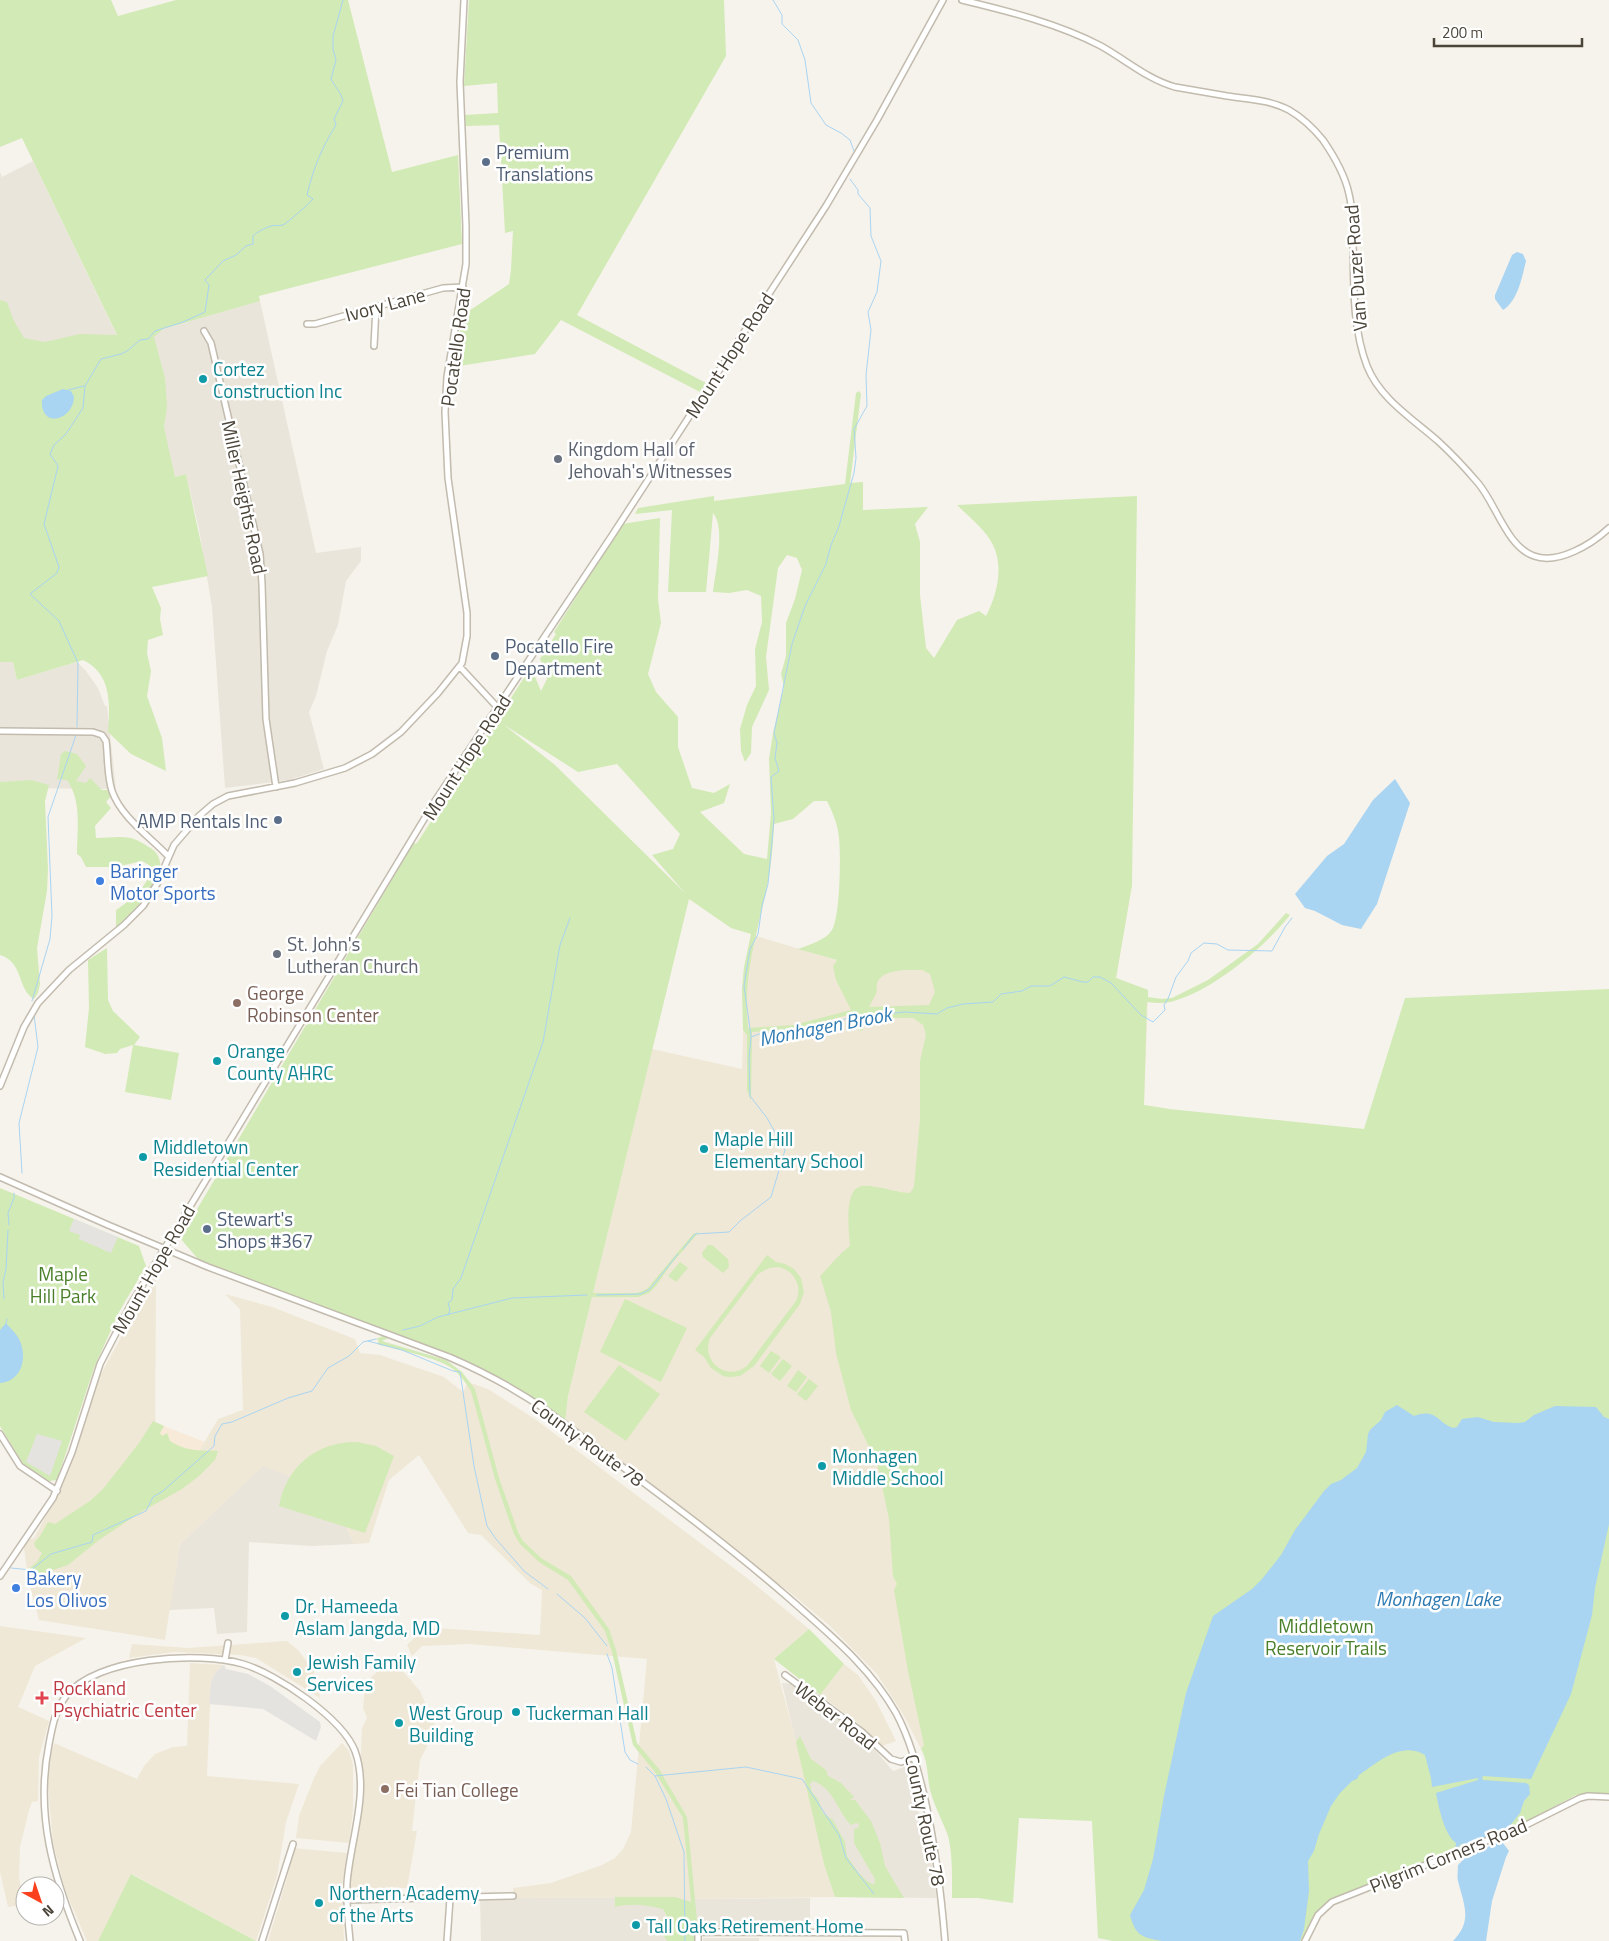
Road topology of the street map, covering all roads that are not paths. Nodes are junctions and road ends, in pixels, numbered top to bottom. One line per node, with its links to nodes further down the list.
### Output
1 (464, 0): 4 (street, Pocatello Road)
2 (942, 0): 11 (street, Mount Hope Road)
3 (962, 0): 9 (street, Van Duzer Road)
4 (463, 287): 5 (street, Ivory Lane); 10 (street, Pocatello Road)
5 (376, 307): 6 (street, Ivory Lane); 8 (street)
6 (307, 324)
7 (204, 330): 13 (street, Miller Heights Road)
8 (374, 346)
9 (1609, 528)
10 (460, 667): 11 (street); 13 (street)
11 (498, 708): 17 (street, Mount Hope Road)
12 (0, 731): 14 (street)
13 (276, 787): 14 (street)
14 (168, 856): 15 (street)
15 (0, 1086)
16 (0, 1177): 17 (street, County Route 78)
17 (164, 1249): 19 (street, Mount Hope Road); 24 (street, County Route 78)
18 (0, 1434): 19 (street)
19 (56, 1491): 20 (street, Mount Hope Road)
20 (0, 1576)
21 (228, 1643): 22 (street)
22 (225, 1660): 29 (street); 30 (street)
23 (785, 1675): 24 (street, Weber Road)
24 (914, 1757): 36 (street, County Route 78)
25 (1609, 1797): 37 (street, Pilgrim Corners Road)
26 (293, 1844): 31 (street)
27 (514, 1896): 28 (street)
28 (450, 1898): 29 (street); 33 (street)
29 (346, 1900): 32 (street)
30 (80, 1941)
31 (262, 1941)
32 (350, 1941)
33 (446, 1941)
34 (698, 1941): 35 (street)
35 (905, 1941)
36 (944, 1941)
37 (1304, 1941)

